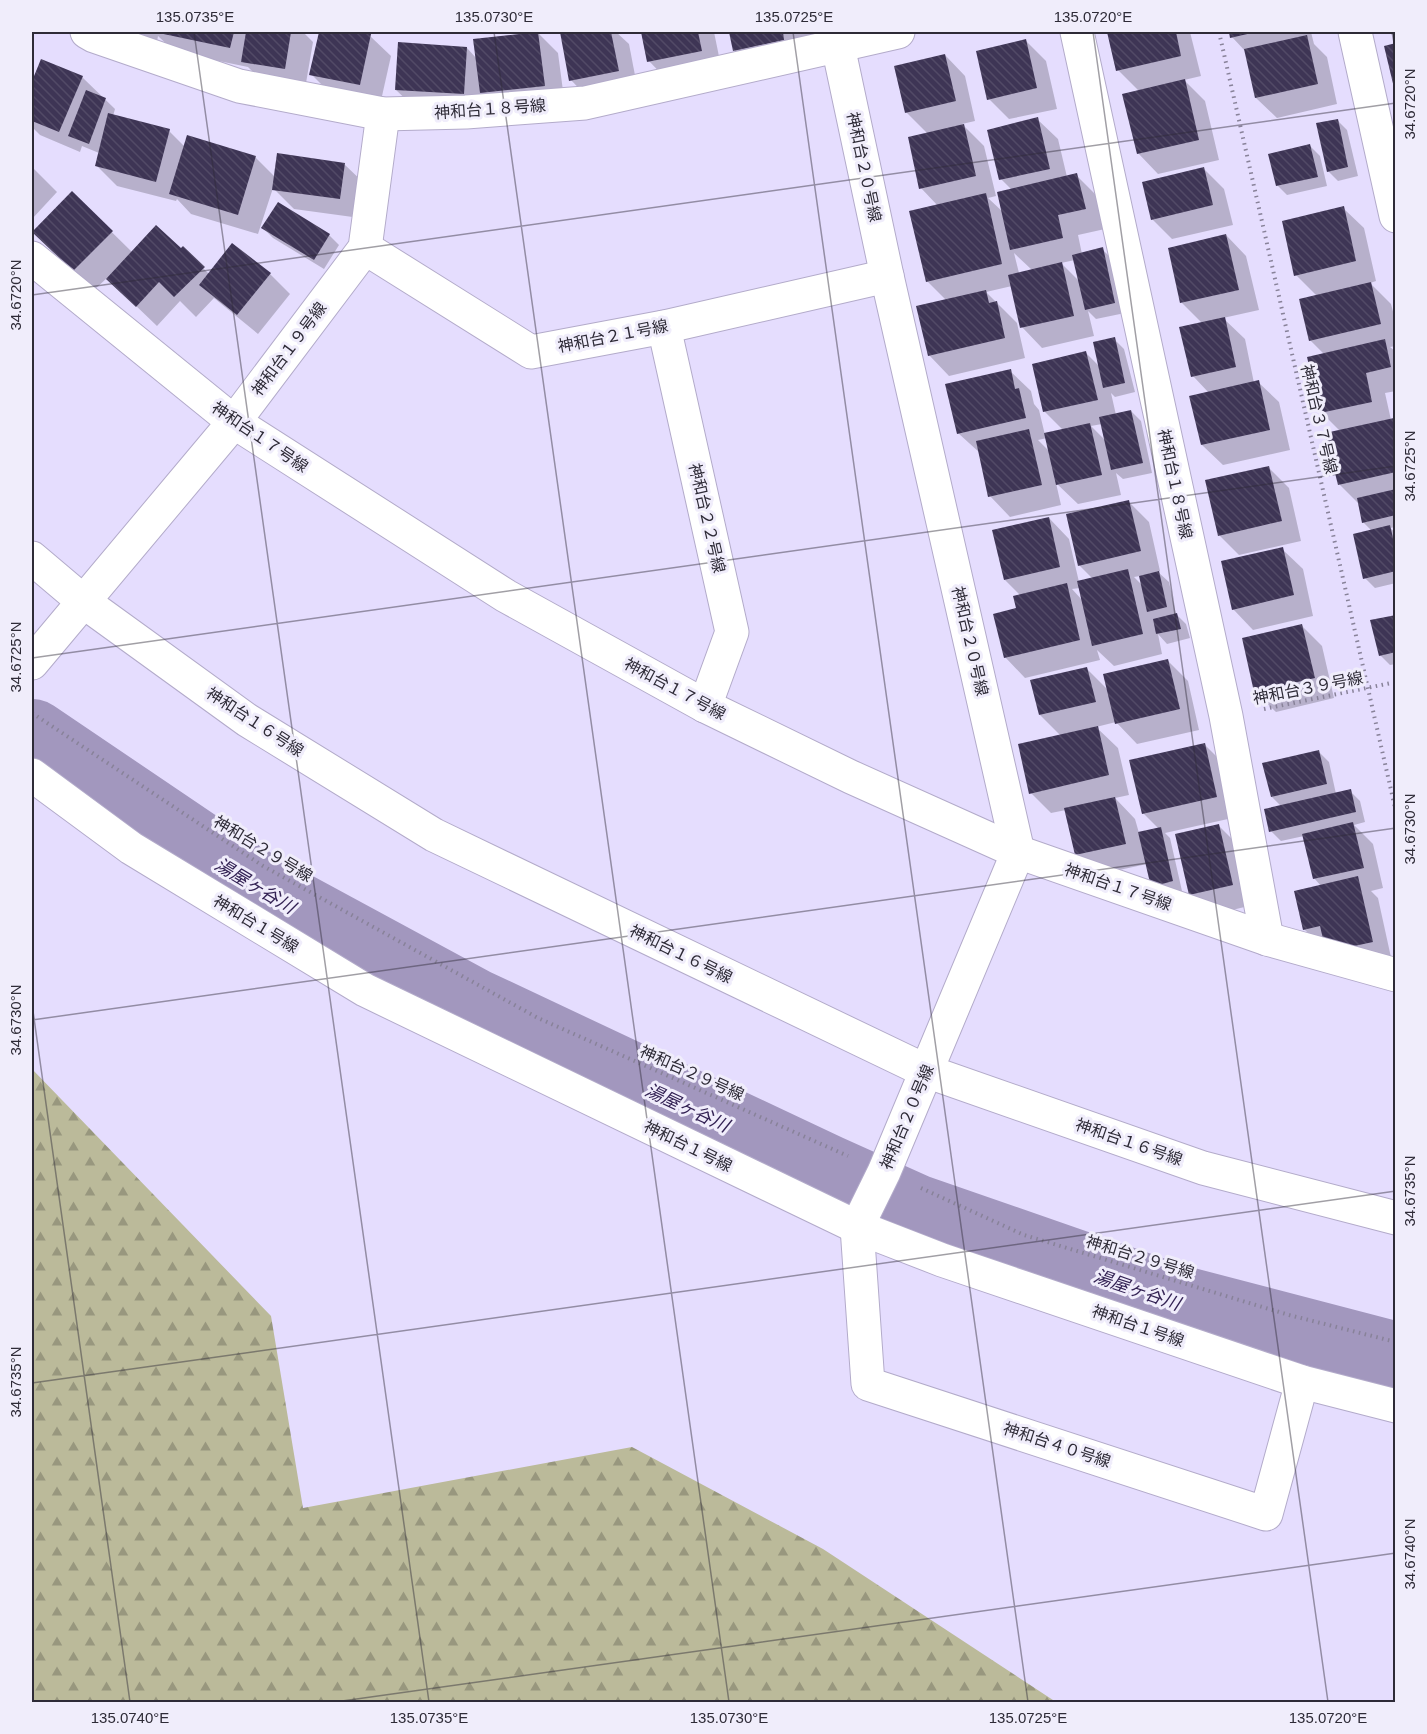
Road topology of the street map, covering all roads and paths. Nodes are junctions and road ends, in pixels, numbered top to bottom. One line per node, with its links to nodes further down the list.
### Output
1 (87, 32): 7 (street, 神和台１８号線)
2 (898, 32): 6 (street, 神和台１８号線)
3 (1077, 32): 21 (street, 神和台１８号線)
4 (1219, 32): 18 (path, 神和台３７号線)
5 (1355, 32): 8 (street)
6 (837, 38): 7 (street, 神和台１８号線); 11 (street, 神和台２０号線)
7 (383, 114): 9 (street, 神和台１９号線)
8 (1395, 216)
9 (365, 248): 12 (street, 神和台２１号線); 13 (street, 神和台１９号線)
10 (32, 258): 13 (street, 神和台１７号線)
11 (886, 276): 12 (street, 神和台２１号線); 24 (street, 神和台２０号線)
12 (664, 327): 19 (street, 神和台２２号線)
13 (234, 422): 15 (street, 神和台１９号線); 19 (street, 神和台１７号線)
14 (32, 558): 15 (street, 神和台１６号線)
15 (84, 602): 16 (street, 神和台１９号線); 27 (street, 神和台１６号線)
16 (32, 663)
17 (1395, 682): 18 (path, 神和台３９号線)
18 (1368, 689): 21 (path, 神和台３９号線); 23 (path, 神和台３７号線)
19 (705, 706): 24 (street, 神和台１７号線)
20 (32, 713): 28 (path, 神和台２９号線)
21 (1226, 716): 25 (street, 神和台１８号線)
22 (32, 775): 30 (street, 神和台１号線)
23 (1395, 812)
24 (1018, 852): 25 (street, 神和台１７号線); 27 (street, 神和台２０号線)
25 (1266, 939): 26 (street, 神和台１７号線)
26 (1395, 975)
27 (926, 1071): 28 (street, 神和台２０号線); 29 (street, 神和台１６号線)
28 (884, 1172): 30 (street, 神和台２０号線); 31 (path, 神和台２９号線)
29 (1395, 1218)
30 (856, 1227): 32 (street, 神和台１号線); 32 (street, 神和台４０号線)
31 (1395, 1342)
32 (1302, 1382): 33 (street, 神和台１号線)
33 (1395, 1406)

